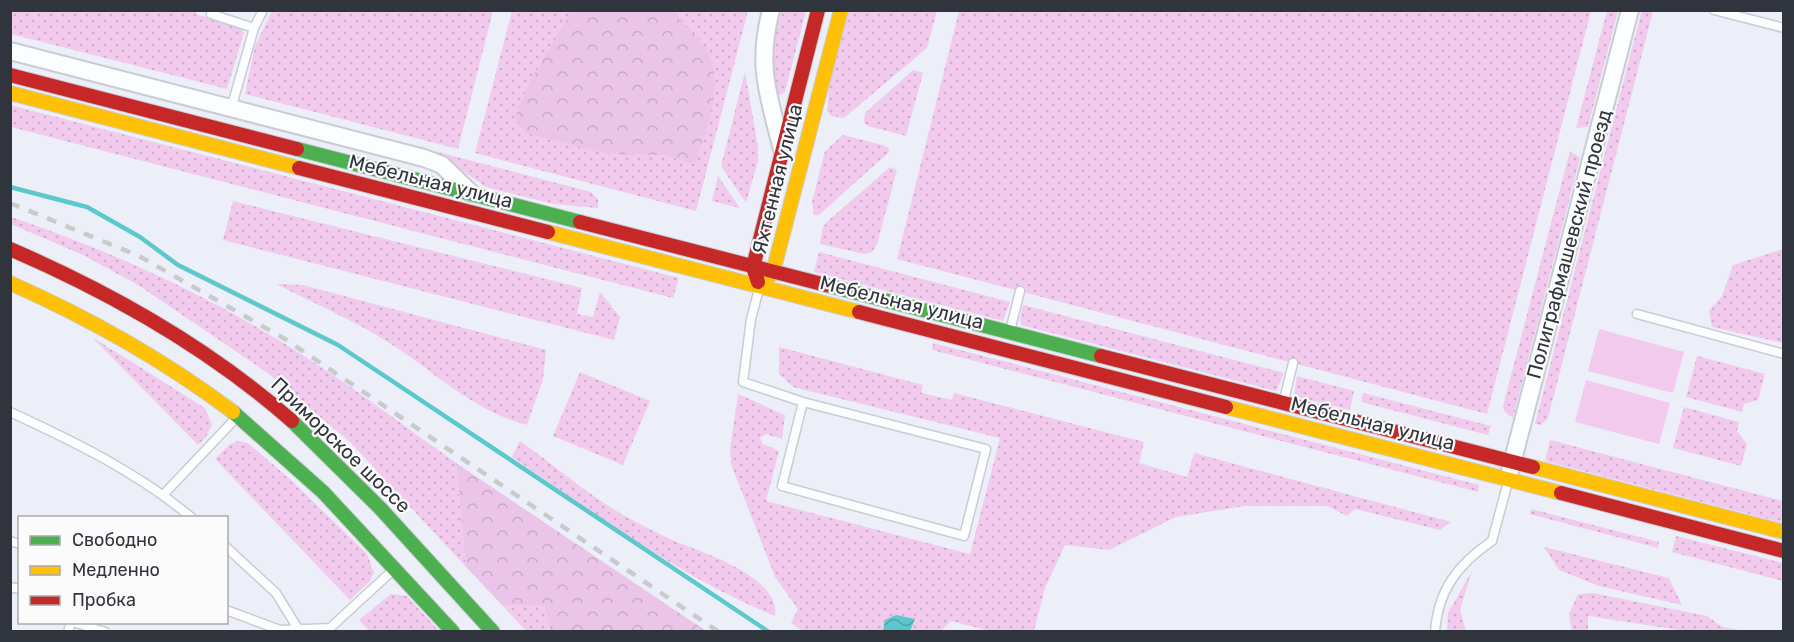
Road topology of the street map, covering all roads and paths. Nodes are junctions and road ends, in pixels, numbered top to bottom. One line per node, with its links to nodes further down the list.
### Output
1 (212, 10): 8 (lane)
2 (263, 10): 8 (lane)
3 (771, 10): 14 (street)
4 (818, 10): 14 (street, Яхтенная улица)
5 (840, 10): 18 (street, Яхтенная улица)
6 (1630, 10): 30 (street, Полиграфмашевский проезд)
7 (1714, 10): 9 (lane)
8 (254, 28): 13 (lane)
9 (1784, 28)
10 (10, 51): 13 (street)
11 (10, 75): 15 (street, Мебельная улица)
12 (10, 93): 20 (street, Мебельная улица)
13 (231, 109): 15 (street)
14 (782, 152): 17 (street, Яхтенная улица)
15 (471, 194): 17 (street, Мебельная улица)
16 (10, 249): 42 (street, Приморское шоссе)
17 (753, 267): 18 (street, Мебельная улица); 20 (street, Яхтенная улица)
18 (773, 272): 20 (street, Яхтенная улица); 23 (street, Мебельная улица)
19 (10, 284): 29 (street)
20 (760, 286): 26 (lane); 30 (street, Мебельная улица)
21 (1020, 291): 23 (lane)
22 (1637, 314): 24 (lane)
23 (1010, 333): 27 (street, Мебельная улица)
24 (1784, 354)
25 (1293, 363): 27 (lane)
26 (803, 402): 26 (lane)
27 (1283, 403): 30 (street, Мебельная улица)
28 (10, 412): 31 (lane)
29 (238, 416): 31 (lane); 36 (street)
30 (1511, 470): 33 (street, Мебельная улица); 35 (street, Мебельная улица); 43 (lane)
31 (164, 494): 32 (lane)
32 (190, 516)
33 (1784, 532)
34 (228, 549): 39 (lane)
35 (1784, 551)
36 (396, 568): 39 (lane); 41 (street)
37 (228, 611): 39 (lane)
38 (79, 624): 40 (lane)
39 (300, 631)
40 (105, 632)
41 (453, 632)
42 (493, 632)
43 (1435, 632)

